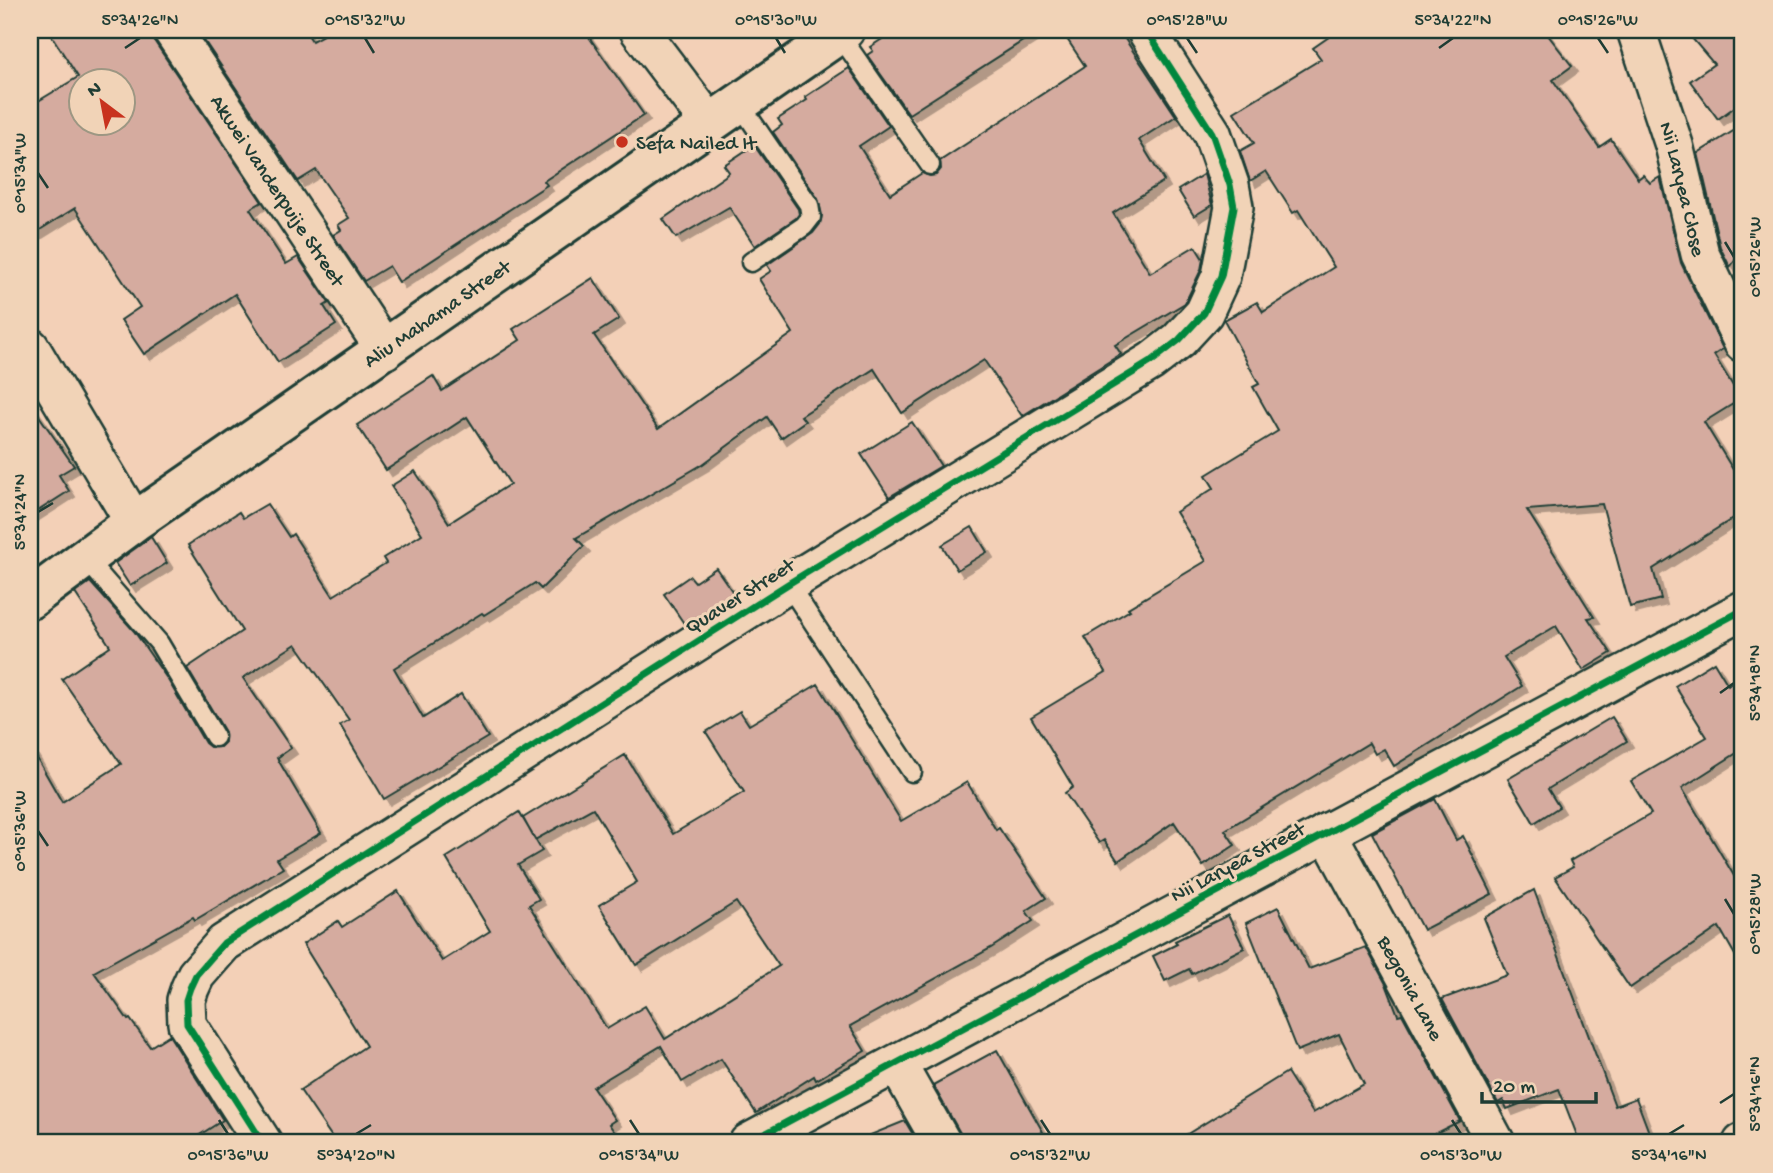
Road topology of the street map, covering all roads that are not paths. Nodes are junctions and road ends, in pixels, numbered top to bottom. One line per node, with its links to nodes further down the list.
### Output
1 (172, 30): 11 (street, Akwei Vanderpuije Street)
2 (639, 30): 6 (street)
3 (1146, 30): 14 (street, Quaver Street)
4 (1636, 30): 9 (street, Nii Laryea Close)
5 (842, 32): 6 (street, Aliu Mahama Street); 7 (lane)
6 (725, 114): 8 (lane); 11 (street, Aliu Mahama Street)
7 (930, 164)
8 (751, 262)
9 (1743, 343)
10 (30, 346): 12 (street)
11 (385, 350): 12 (street, Aliu Mahama Street)
12 (134, 522): 13 (street, Aliu Mahama Street)
13 (85, 558): 15 (street, Aliu Mahama Street); 17 (lane)
14 (788, 584): 18 (lane); 21 (street, Quaver Street)
15 (30, 599)
16 (1743, 610): 19 (street, Nii Laryea Street)
17 (215, 737)
18 (912, 772)
19 (1326, 832): 20 (street, Nii Laryea Street); 24 (street, Begonia Lane)
20 (897, 1064): 22 (street, Nii Laryea Street); 23 (street)
21 (263, 1143)
22 (748, 1143)
23 (942, 1143)
24 (1496, 1143)

